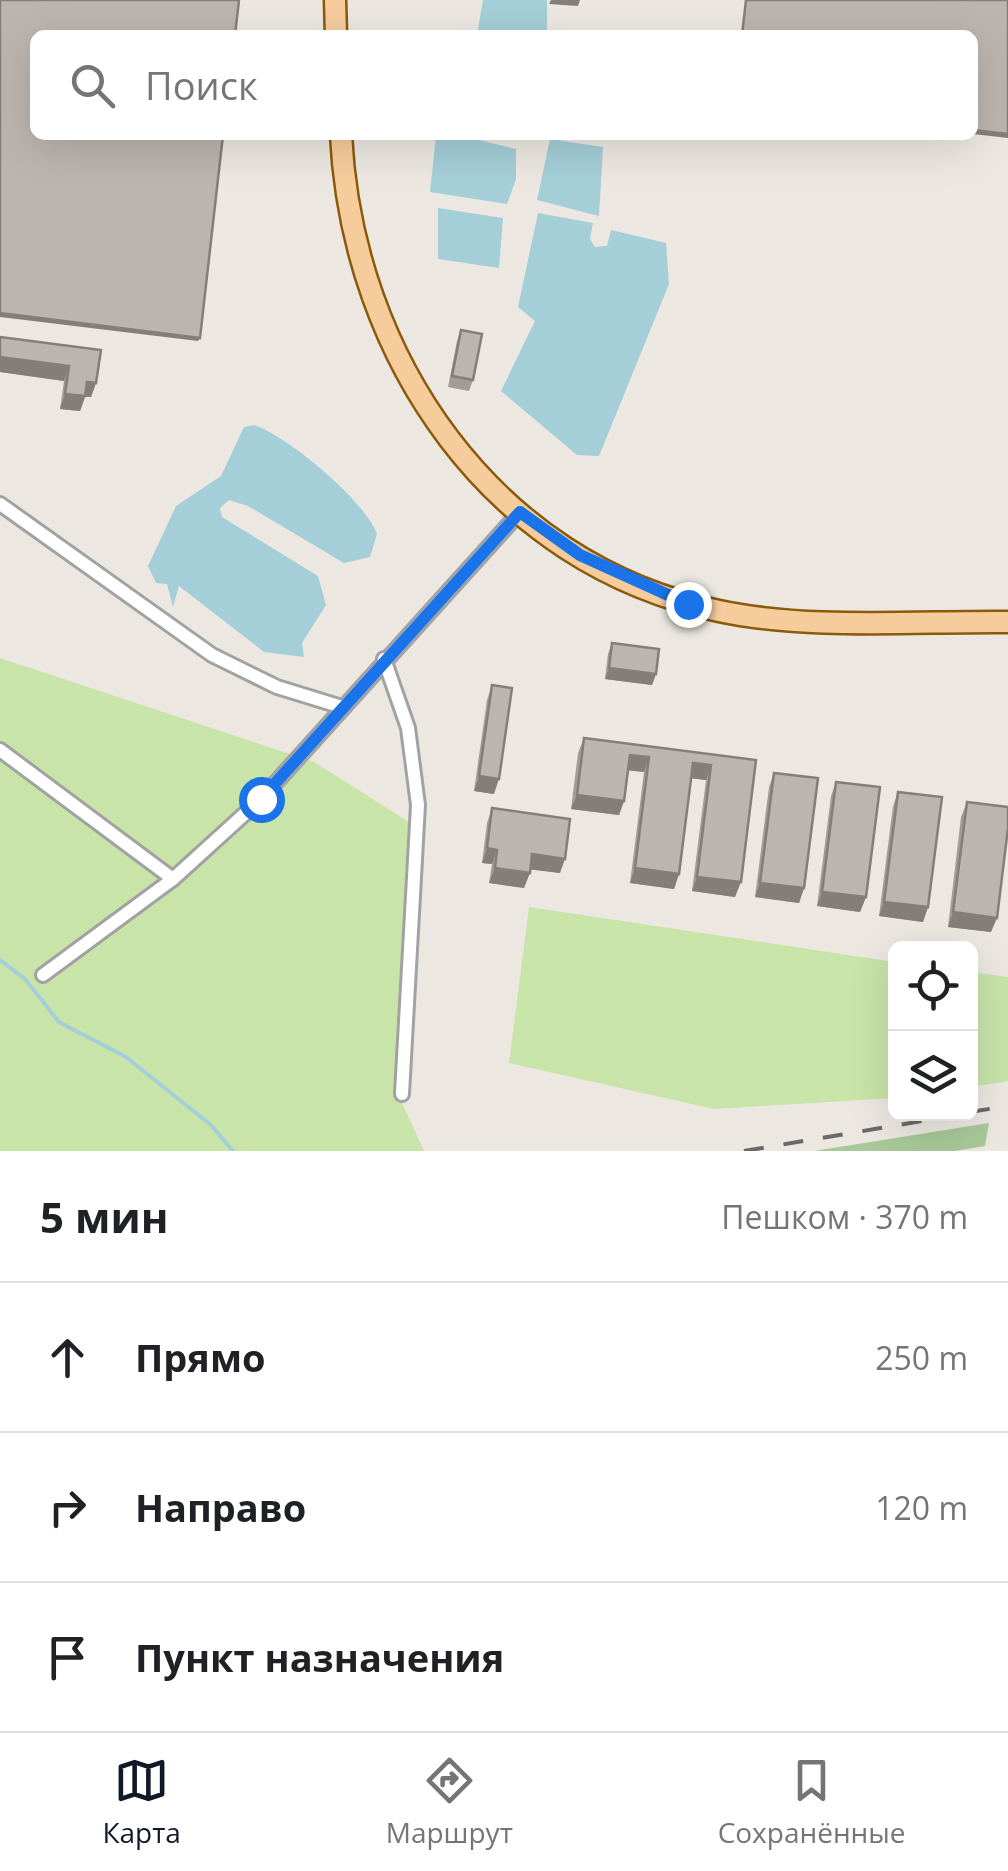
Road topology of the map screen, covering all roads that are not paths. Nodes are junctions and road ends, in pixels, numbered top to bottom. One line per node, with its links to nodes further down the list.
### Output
1 (335, 0): 2 (main road)
2 (336, 30)
3 (341, 140): 5 (main road)
4 (0, 504): 8 (street)
5 (520, 512): 6 (main road); 7 (street)
6 (1008, 622)
7 (384, 659): 8 (street); 12 (street)
8 (342, 707): 10 (street)
9 (0, 750): 10 (street)
10 (173, 878): 11 (street)
11 (43, 976)
12 (402, 1094)

